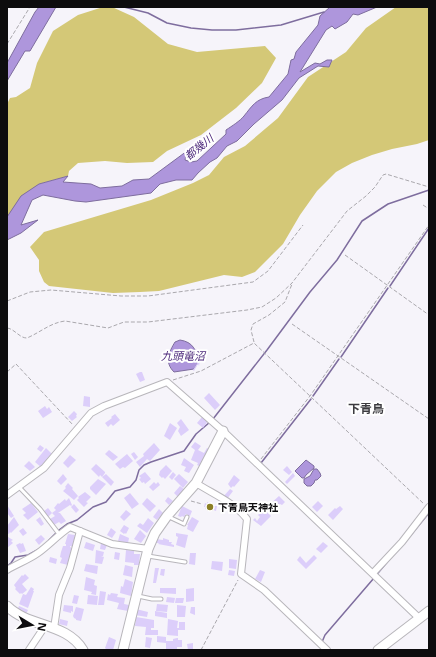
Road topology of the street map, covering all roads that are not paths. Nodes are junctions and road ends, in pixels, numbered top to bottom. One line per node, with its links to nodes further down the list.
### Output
1 (223, 431): 2 (street); 3 (street); 13 (street)
2 (196, 483): 6 (street); 23 (street)
3 (19, 487): 4 (street); 9 (lane)
4 (7, 495)
5 (429, 508): 13 (street)
6 (167, 516): 7 (lane); 10 (street)
7 (187, 518)
8 (80, 531): 9 (street); 10 (street); 19 (street)
9 (59, 534): 12 (street)
10 (147, 552): 11 (lane); 14 (street)
11 (185, 562)
12 (7, 570)
13 (372, 573): 18 (street)
14 (136, 596): 15 (lane); 22 (street)
15 (161, 598)
16 (7, 606): 19 (street)
17 (429, 611): 18 (street)
18 (419, 618): 24 (street)
19 (49, 627): 20 (street); 21 (street)
20 (29, 650)
21 (83, 650)
22 (123, 650)
23 (327, 650)
24 (378, 650)

